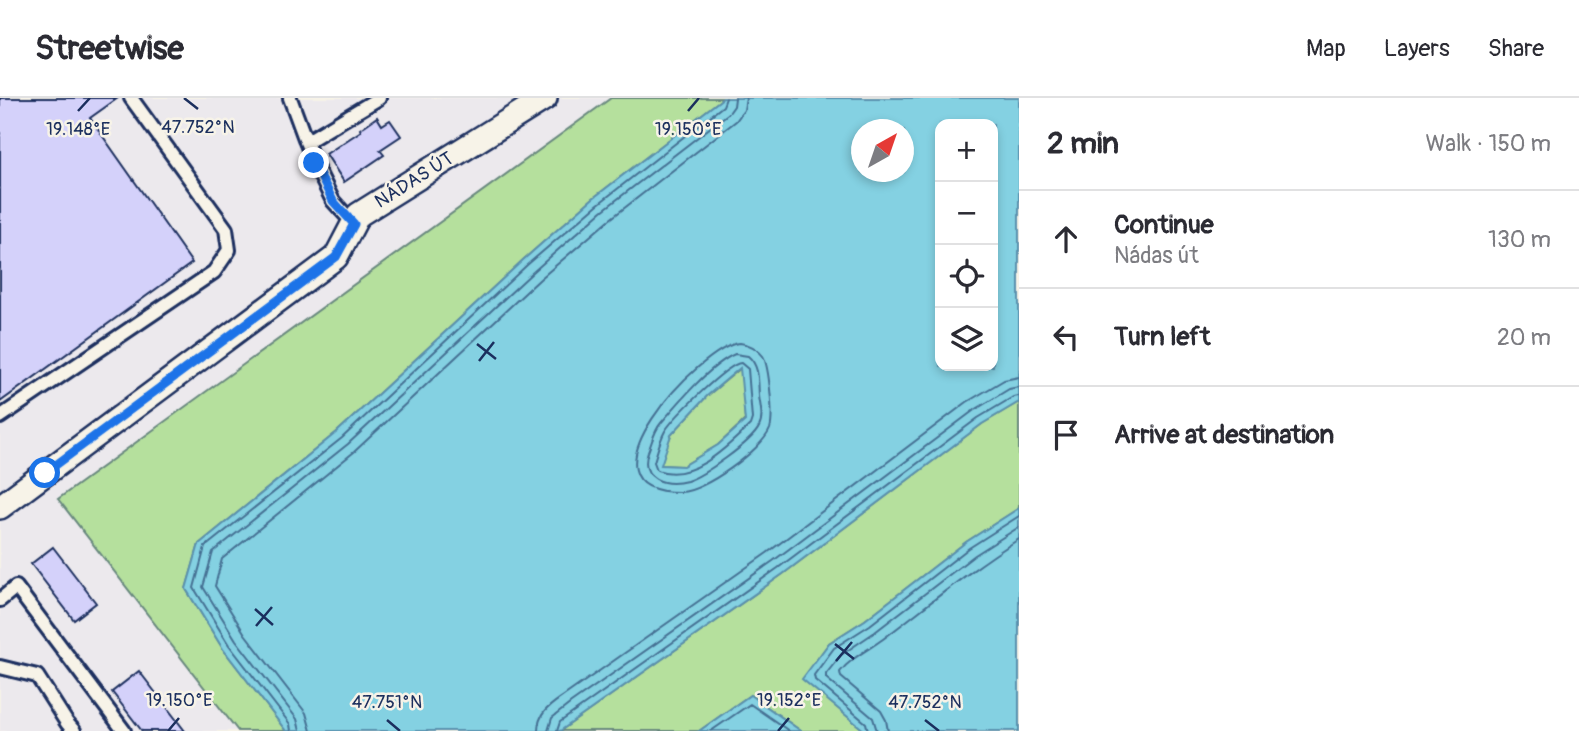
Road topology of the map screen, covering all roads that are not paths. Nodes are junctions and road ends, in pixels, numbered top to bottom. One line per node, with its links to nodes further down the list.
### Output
1 (131, 98): 7 (lane)
2 (290, 98): 5 (lane)
3 (379, 98): 5 (lane)
4 (534, 101): 6 (street, NÁDAS ÚT)
5 (306, 142): 6 (lane)
6 (354, 224): 8 (street, NÁDAS ÚT)
7 (0, 417)
8 (0, 506)
9 (0, 600): 12 (lane)
10 (0, 667): 11 (lane)
11 (68, 728)
12 (124, 731)

